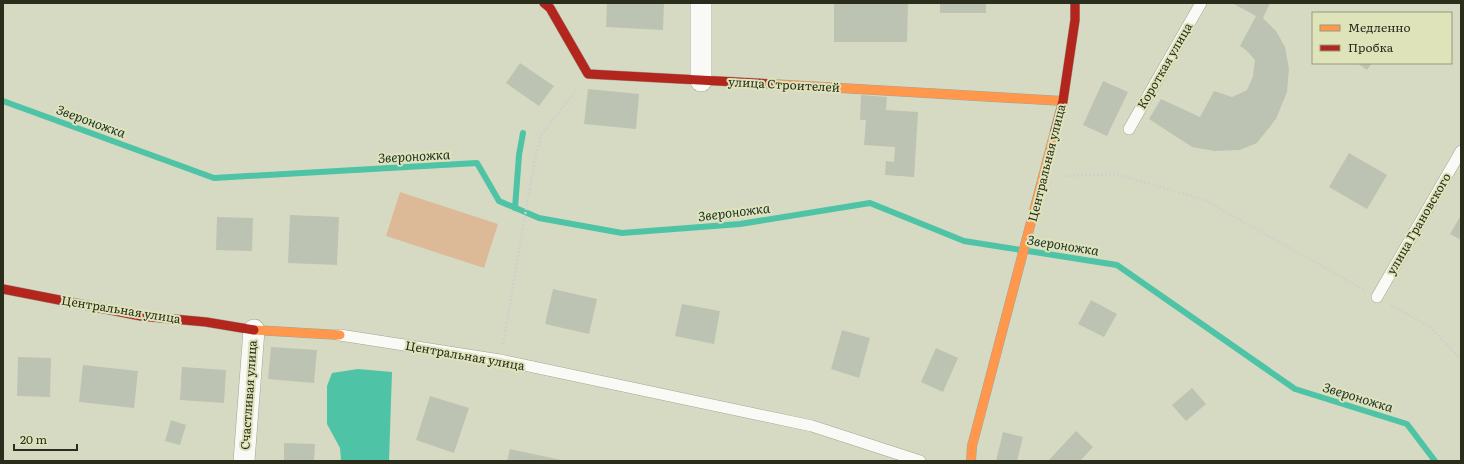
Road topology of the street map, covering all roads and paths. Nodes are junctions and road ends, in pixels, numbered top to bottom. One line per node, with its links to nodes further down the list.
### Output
1 (544, 3): 5 (street)
2 (701, 3): 6 (street)
3 (1075, 3): 7 (street, Центральная улица)
4 (1201, 3): 8 (lane, Короткая улица)
5 (588, 74): 6 (street, улица Строителей); 16 (path)
6 (701, 81): 7 (street, улица Строителей)
7 (1063, 101): 10 (street, Центральная улица)
8 (1129, 129)
9 (1461, 151): 12 (lane, улица Грановского)
10 (1042, 176): 12 (path); 20 (street, Центральная улица)
11 (3, 289): 13 (street, Центральная улица)
12 (1377, 297): 15 (path)
13 (254, 330): 14 (street, Центральная улица); 18 (street, Счастливая улица)
14 (340, 335): 16 (lane, Центральная улица)
15 (1461, 359)
16 (500, 360): 19 (lane, Центральная улица)
17 (1461, 416): 21 (path)
18 (244, 461)
19 (920, 461)
20 (971, 461)
21 (1461, 461)

